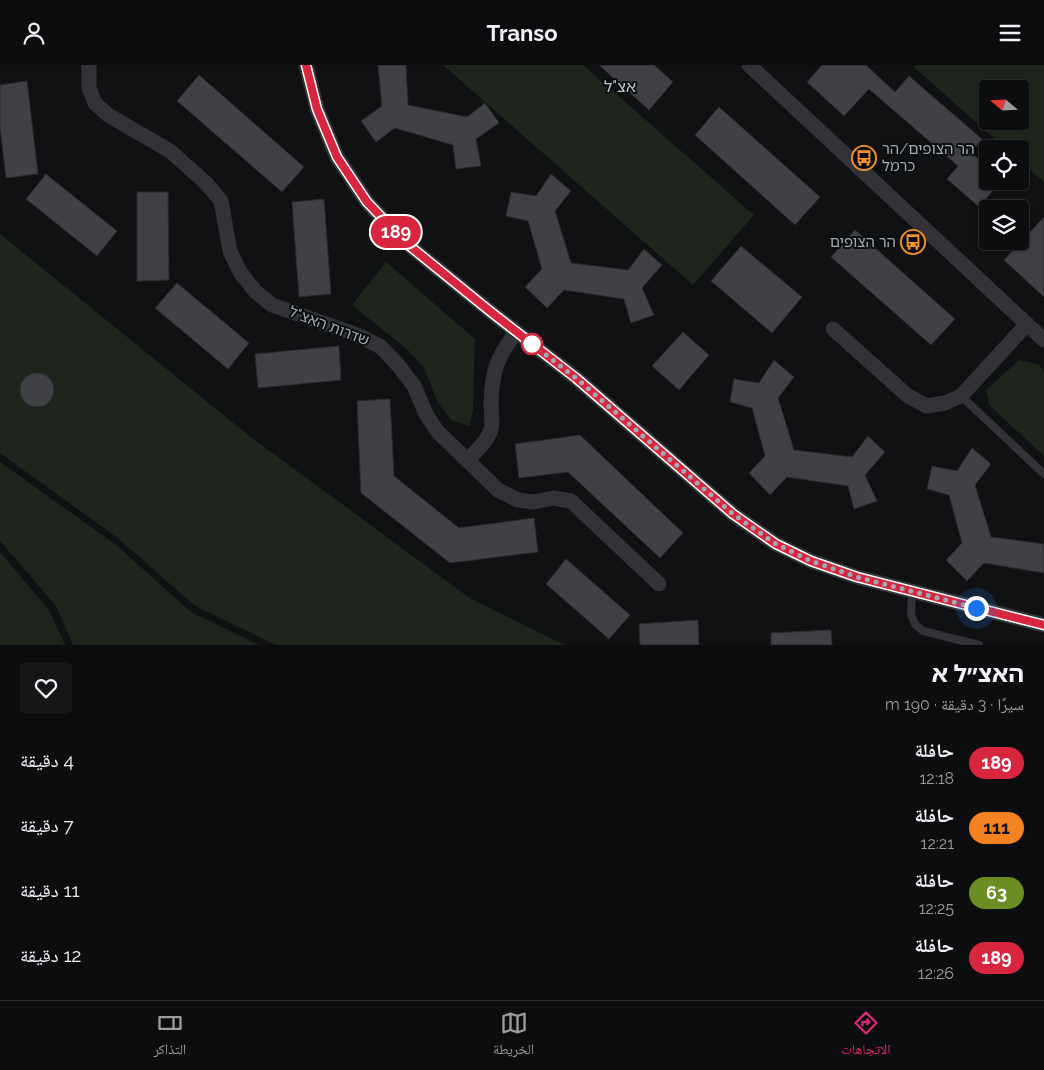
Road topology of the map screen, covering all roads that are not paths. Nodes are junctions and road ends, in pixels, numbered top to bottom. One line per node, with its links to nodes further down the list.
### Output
1 (89, 65): 9 (street, שדרות האצ"ל)
2 (306, 65): 6 (street)
3 (749, 65): 4 (street)
4 (1027, 324): 7 (street); 8 (street)
5 (833, 329): 8 (street)
6 (516, 332): 9 (street); 12 (street)
7 (1044, 339)
8 (961, 396): 10 (lane)
9 (467, 460): 11 (street, שדרות האצ"ל)
10 (1044, 474)
11 (660, 584)
12 (912, 592): 13 (street); 14 (lane)
13 (1044, 625)
14 (979, 645)

